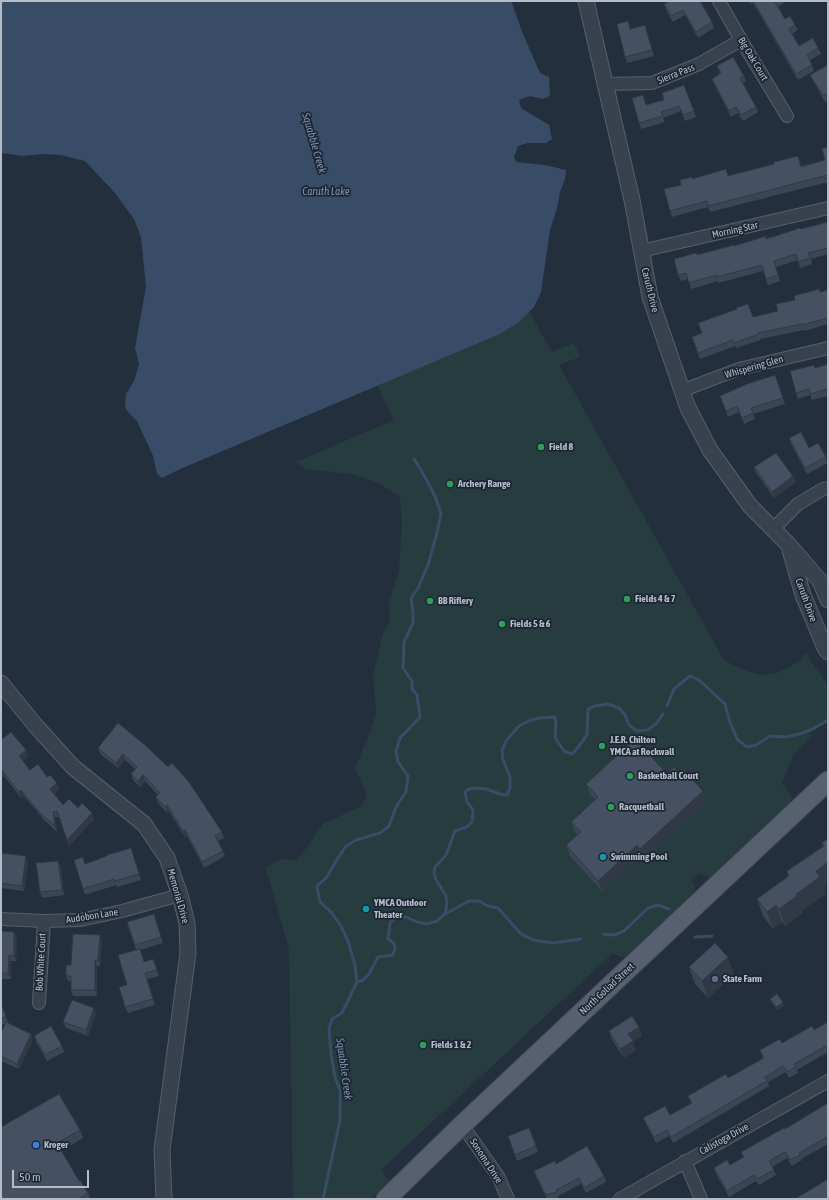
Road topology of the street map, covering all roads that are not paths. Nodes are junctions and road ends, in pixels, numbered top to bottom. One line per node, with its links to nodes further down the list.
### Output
1 (586, 1): 4 (street, Caruth Drive)
2 (719, 1): 3 (street, Big Oak Court)
3 (741, 40): 4 (street, Sierra Pass); 5 (street, Big Oak Court)
4 (605, 84): 7 (street, Caruth Drive)
5 (787, 116)
6 (828, 208): 7 (street, Morning Star)
7 (641, 251): 9 (street, Caruth Drive)
8 (828, 348): 9 (street, Whispering Glen)
9 (681, 391): 11 (street, Caruth Drive)
10 (828, 488): 11 (street)
11 (773, 529): 12 (street, Caruth Drive)
12 (789, 545): 13 (street, Caruth Drive); 14 (street, Caruth Drive)
13 (828, 600)
14 (828, 652)
15 (1, 683): 17 (street, Memorial Drive)
16 (828, 781): 22 (main road, North Goliad Street)
17 (180, 895): 19 (street, Audobon Lane); 24 (street, Memorial Drive)
18 (1, 919): 19 (street, Audobon Lane)
19 (44, 921): 20 (street, Bob White Court)
20 (39, 1003)
21 (828, 1081): 23 (street, Calistoga Drive)
22 (462, 1125): 25 (main road, North Goliad Street); 26 (street, Sonoma Drive)
23 (685, 1161): 27 (street, Calistoga Drive); 28 (street)
24 (164, 1199)
25 (386, 1199)
26 (508, 1199)
27 (620, 1199)
28 (701, 1199)

